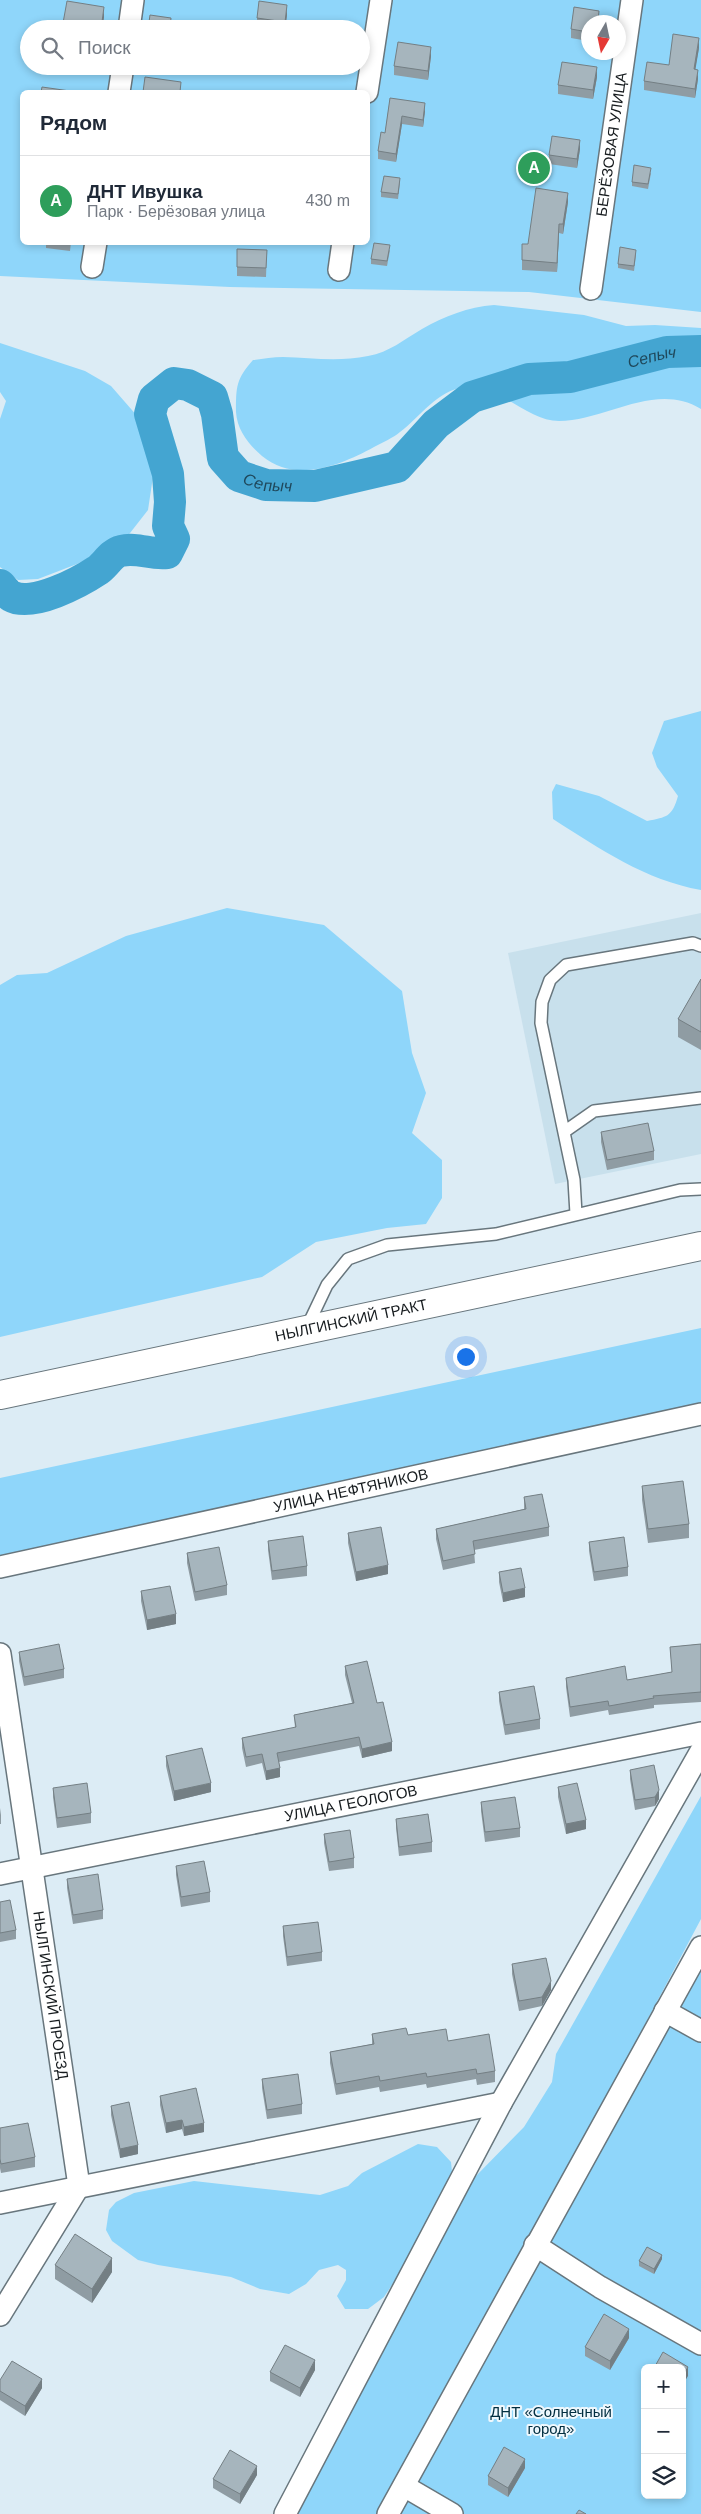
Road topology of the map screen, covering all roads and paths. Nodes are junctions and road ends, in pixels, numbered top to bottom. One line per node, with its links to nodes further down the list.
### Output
1 (133, 0): 4 (street)
2 (382, 0): 5 (street)
3 (632, 0): 14 (street, БЕРЁЗОВАЯ УЛИЦА)
4 (130, 20)
5 (370, 74)
6 (122, 75): 8 (street)
7 (370, 75): 9 (street)
8 (119, 90)
9 (367, 90)
10 (96, 245): 12 (street)
11 (343, 245): 13 (street)
12 (92, 267)
13 (339, 270)
14 (591, 288)
15 (701, 946): 17 (lane)
16 (701, 1098): 17 (lane)
17 (564, 1132): 19 (lane)
18 (701, 1189): 19 (lane)
19 (576, 1214): 21 (lane)
20 (701, 1246): 21 (main road, НЫЛГИНСКИЙ ТРАКТ)
21 (305, 1330): 22 (main road, НЫЛГИНСКИЙ ТРАКТ)
22 (0, 1394)
23 (701, 1414): 24 (street, УЛИЦА НЕФТЯНИКОВ)
24 (0, 1567)
25 (0, 1654): 28 (street, НЫЛГИНСКИЙ ПРОЕЗД)
26 (701, 1733): 28 (street, УЛИЦА ГЕОЛОГОВ)
27 (701, 1752): 33 (street)
28 (33, 1866): 29 (street, УЛИЦА ГЕОЛОГОВ); 34 (street, НЫЛГИНСКИЙ ПРОЕЗД)
29 (0, 1874)
30 (701, 1947): 31 (street)
31 (665, 2011): 32 (street); 36 (street)
32 (701, 2031)
33 (501, 2103): 34 (street); 40 (street)
34 (79, 2186): 35 (street); 37 (street)
35 (0, 2203)
36 (534, 2245): 38 (street); 39 (street)
37 (0, 2314)
38 (701, 2344)
39 (404, 2486): 41 (street); 42 (street)
40 (285, 2514)
41 (388, 2514)
42 (452, 2514)

